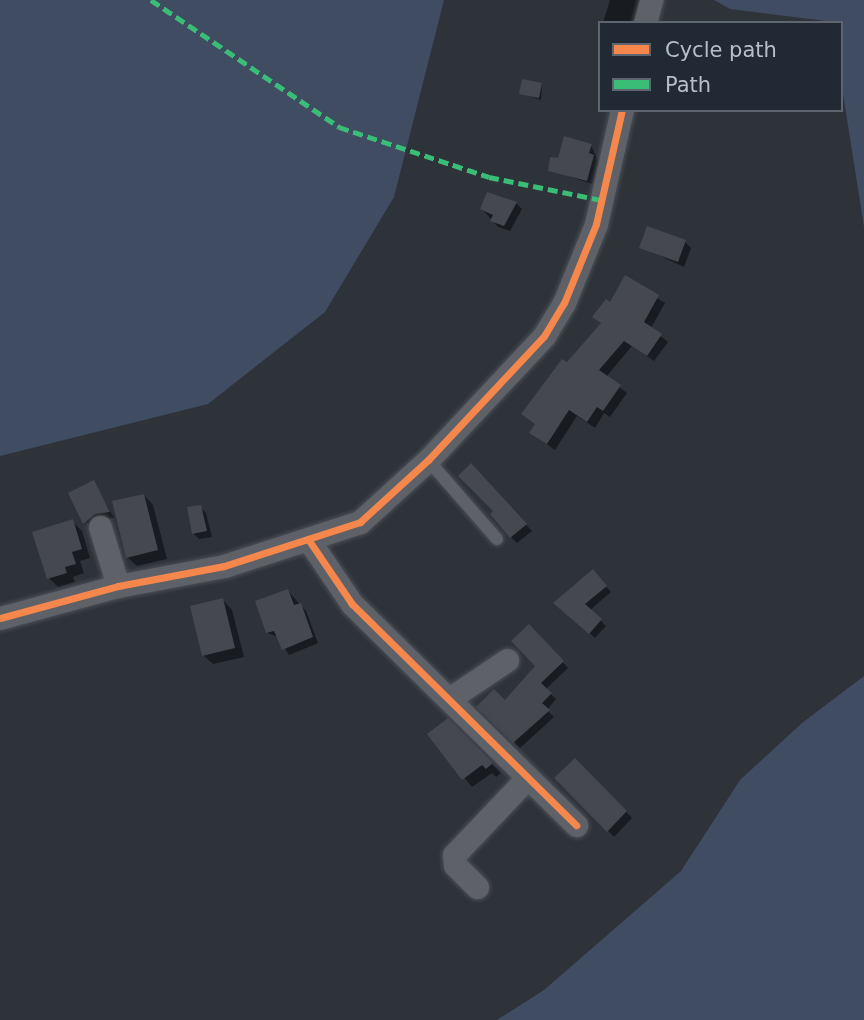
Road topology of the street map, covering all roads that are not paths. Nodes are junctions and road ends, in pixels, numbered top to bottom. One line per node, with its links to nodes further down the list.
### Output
1 (651, 0): 2 (street)
2 (646, 21)
3 (622, 112): 4 (street)
4 (428, 460): 6 (street); 7 (lane)
5 (100, 527): 8 (street)
6 (307, 539): 8 (street); 11 (street)
7 (497, 539)
8 (118, 586): 9 (street)
9 (0, 618)
10 (507, 660): 11 (street)
11 (449, 699): 12 (street)
12 (527, 778): 13 (street); 14 (street)
13 (576, 825)
14 (477, 887)

